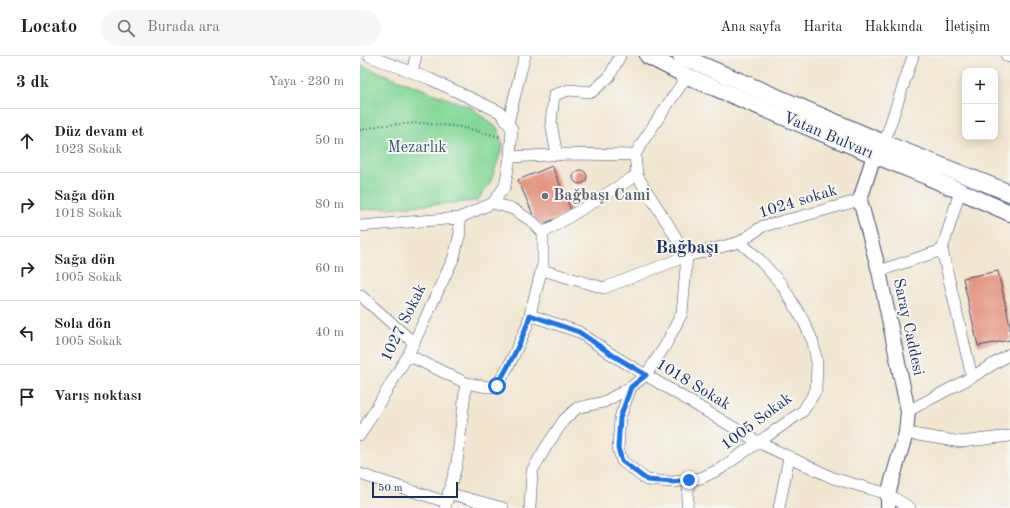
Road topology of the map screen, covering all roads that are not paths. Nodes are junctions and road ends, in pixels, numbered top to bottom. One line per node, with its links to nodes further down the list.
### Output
1 (370, 56): 10 (street)
2 (416, 56): 10 (street)
3 (525, 56): 12 (street)
4 (620, 56): 14 (street)
5 (648, 56): 11 (main road, Vatan Bulvarı)
6 (681, 56): 13 (main road, Vatan Bulvarı)
7 (913, 56): 13 (street)
8 (1007, 56): 9 (street)
9 (1010, 57)
10 (412, 72): 12 (street)
11 (688, 76): 15 (street); 16 (main road, Vatan Bulvarı)
12 (508, 123): 17 (street)
13 (884, 143): 16 (street); 20 (main road, Vatan Bulvarı)
14 (557, 154): 15 (street); 17 (street)
15 (635, 155): 18 (street)
16 (874, 155): 19 (main road, Vatan Bulvarı); 21 (street)
17 (510, 157): 22 (street)
18 (637, 175): 26 (street); 29 (street)
19 (960, 191): 23 (main road, Vatan Bulvarı); 28 (street)
20 (1010, 193)
21 (860, 200): 27 (street, 1024 sokak); 31 (street, Saray Caddesi)
22 (492, 203): 24 (street); 26 (street)
23 (1010, 213)
24 (459, 218): 25 (street); 34 (street, 1027 Sokak)
25 (360, 226)
26 (543, 234): 30 (street)
27 (740, 242): 29 (street, 1024 sokak); 45 (street, 1005 Sokak)
28 (942, 250): 31 (street); 38 (street)
29 (687, 256): 30 (street, 1024 sokak); 37 (street)
30 (542, 270): 33 (street)
31 (880, 271): 41 (street, Saray Caddesi)
32 (360, 295): 34 (street)
33 (530, 315): 37 (street, 1018 Sokak); 39 (street)
34 (414, 343): 36 (street, 1027 Sokak)
35 (1010, 354): 38 (street)
36 (408, 355): 39 (street); 43 (street, 1027 Sokak)
37 (646, 375): 40 (street); 45 (street, 1018 Sokak)
38 (972, 377): 41 (street)
39 (466, 383): 50 (street)
40 (631, 387): 48 (street, 1005 Sokak); 52 (street)
41 (908, 411): 42 (street, Saray Caddesi)
42 (906, 433): 44 (street); 49 (street, Saray Caddesi)
43 (360, 434)
44 (1010, 436)
45 (758, 442): 46 (street, 1018 Sokak); 48 (street, 1005 Sokak)
46 (788, 457): 49 (street, 1018 Sokak); 54 (street)
47 (360, 474): 50 (street)
48 (689, 480): 53 (street)
49 (888, 494): 55 (street, Saray Caddesi); 56 (street, 1018 Sokak)
50 (447, 501): 51 (street)
51 (503, 508)
52 (530, 508)
53 (687, 508)
54 (779, 508)
55 (888, 508)
56 (910, 508)

